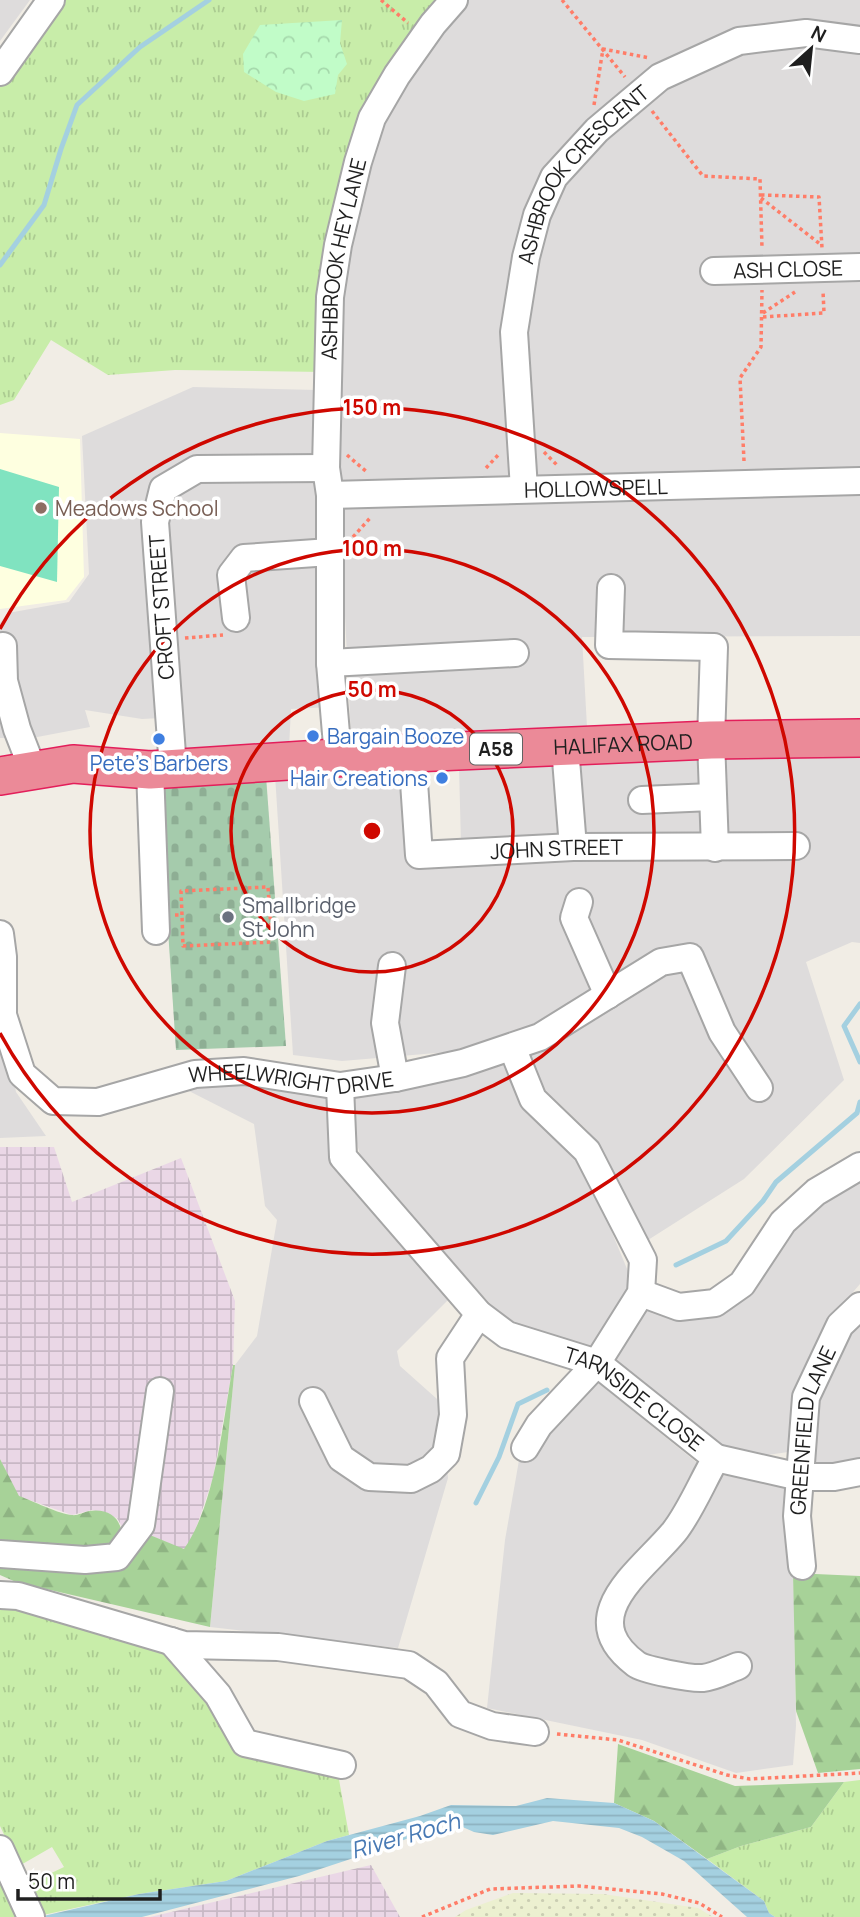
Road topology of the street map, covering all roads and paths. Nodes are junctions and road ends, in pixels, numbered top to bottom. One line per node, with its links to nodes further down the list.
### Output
1 (51, 0): 9 (street)
2 (381, 0): 5 (path)
3 (454, 0): 5 (street, ASHBROOK HEY LANE)
4 (562, 0): 7 (path)
5 (433, 24): 19 (street, ASHBROOK HEY LANE)
6 (860, 40): 8 (street, ASHBROOK CRESCENT)
7 (603, 49): 8 (path); 10 (path); 11 (path)
8 (686, 65): 10 (street, ASHBROOK CRESCENT)
9 (0, 72)
10 (639, 94): 11 (street, ASHBROOK CRESCENT); 12 (path)
11 (588, 141): 18 (street, ASHBROOK CRESCENT)
12 (761, 197): 13 (path); 13 (path); 15 (path)
13 (822, 262): 14 (street, ASH CLOSE); 15 (street, ASH CLOSE); 17 (path); 17 (path)
14 (860, 267)
15 (763, 269): 16 (street, ASH CLOSE); 17 (path)
16 (714, 271)
17 (762, 315): 22 (path)
18 (521, 430): 23 (path); 24 (street, ASHBROOK CRESCENT); 25 (path)
19 (327, 438): 20 (street, ASHBROOK HEY LANE); 26 (path)
20 (326, 468): 27 (street, ASHBROOK HEY LANE); 31 (street, CROFT STREET)
21 (860, 481): 22 (street, HOLLOWSPELL)
22 (746, 484): 23 (street, HOLLOWSPELL)
23 (580, 487): 24 (street, HOLLOWSPELL)
24 (524, 489): 25 (street, HOLLOWSPELL)
25 (466, 491): 26 (street, HOLLOWSPELL)
26 (392, 493): 27 (street, HOLLOWSPELL); 28 (path)
27 (330, 495): 28 (street, ASHBROOK HEY LANE)
28 (330, 557): 30 (street); 34 (street, ASHBROOK HEY LANE)
29 (611, 588): 36 (street)
30 (236, 618): 31 (path)
31 (164, 639): 40 (street, CROFT STREET)
32 (3, 646): 41 (street)
33 (515, 653): 34 (street)
34 (330, 663): 39 (street, ASHBROOK HEY LANE)
35 (860, 738): 36 (highway, HALIFAX ROAD / A58)
36 (711, 740): 37 (highway, HALIFAX ROAD / A58); 42 (street)
37 (565, 747): 38 (highway, HALIFAX ROAD / A58); 46 (street)
38 (412, 752): 39 (highway, HALIFAX ROAD / A58); 46 (street, JOHN STREET)
39 (338, 757): 40 (highway, HALIFAX ROAD / A58)
40 (152, 769): 41 (highway, HALIFAX ROAD / A58); 44 (highway, HALIFAX ROAD / A58); 49 (street, CROFT STREET)
41 (17, 773)
42 (712, 797): 43 (street); 47 (street)
43 (642, 800)
44 (0, 801)
45 (796, 846): 47 (street, JOHN STREET)
46 (573, 847): 47 (street, JOHN STREET)
47 (715, 848)
48 (576, 910): 52 (street)
49 (165, 921): 49 (path)
50 (0, 934): 55 (street, WHEELWRIGHT DRIVE)
51 (392, 967): 54 (street)
52 (608, 995): 53 (street, WHEELWRIGHT DRIVE); 56 (street, WHEELWRIGHT DRIVE)
53 (512, 1047): 54 (street, WHEELWRIGHT DRIVE); 58 (street)
54 (395, 1078): 55 (street, WHEELWRIGHT DRIVE)
55 (340, 1086): 60 (street, TARNSIDE CLOSE)
56 (759, 1088)
57 (860, 1166): 58 (street)
58 (640, 1293): 61 (street)
59 (860, 1307): 67 (street, GREENFIELD LANE)
60 (479, 1314): 61 (street, TARNSIDE CLOSE); 63 (street)
61 (597, 1363): 64 (street); 65 (street, TARNSIDE CLOSE)
62 (160, 1391): 68 (street)
63 (313, 1401)
64 (525, 1448)
65 (716, 1458): 67 (street); 72 (street, TARNSIDE CLOSE)
66 (860, 1472): 67 (street)
67 (800, 1477): 69 (street, GREENFIELD LANE)
68 (0, 1555)
69 (803, 1566)
70 (0, 1595): 71 (street)
71 (171, 1641): 73 (street); 74 (street)
72 (738, 1666)
73 (535, 1732): 75 (path)
74 (342, 1765)
75 (860, 1773)
76 (0, 1849): 77 (street)
77 (31, 1916)
78 (422, 1917): 79 (path)
79 (722, 1917)

